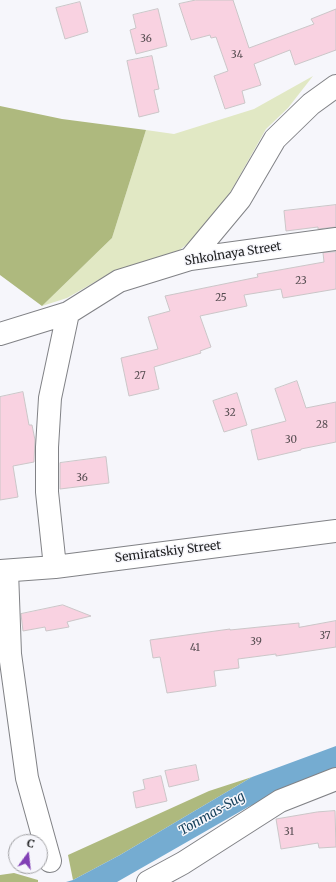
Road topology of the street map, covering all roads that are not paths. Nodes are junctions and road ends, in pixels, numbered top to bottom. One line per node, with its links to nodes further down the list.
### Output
1 (336, 86): 3 (street)
2 (336, 239): 3 (street, Shkolnaya Street)
3 (190, 259): 4 (street, Shkolnaya Street)
4 (68, 313): 5 (street, Shkolnaya Street); 7 (street)
5 (0, 334)
6 (336, 531): 7 (street, Semiratskiy Street)
7 (55, 567): 8 (street, Semiratskiy Street)
8 (2, 572): 10 (street)
9 (336, 779): 11 (street)
10 (50, 861)
11 (148, 882)

